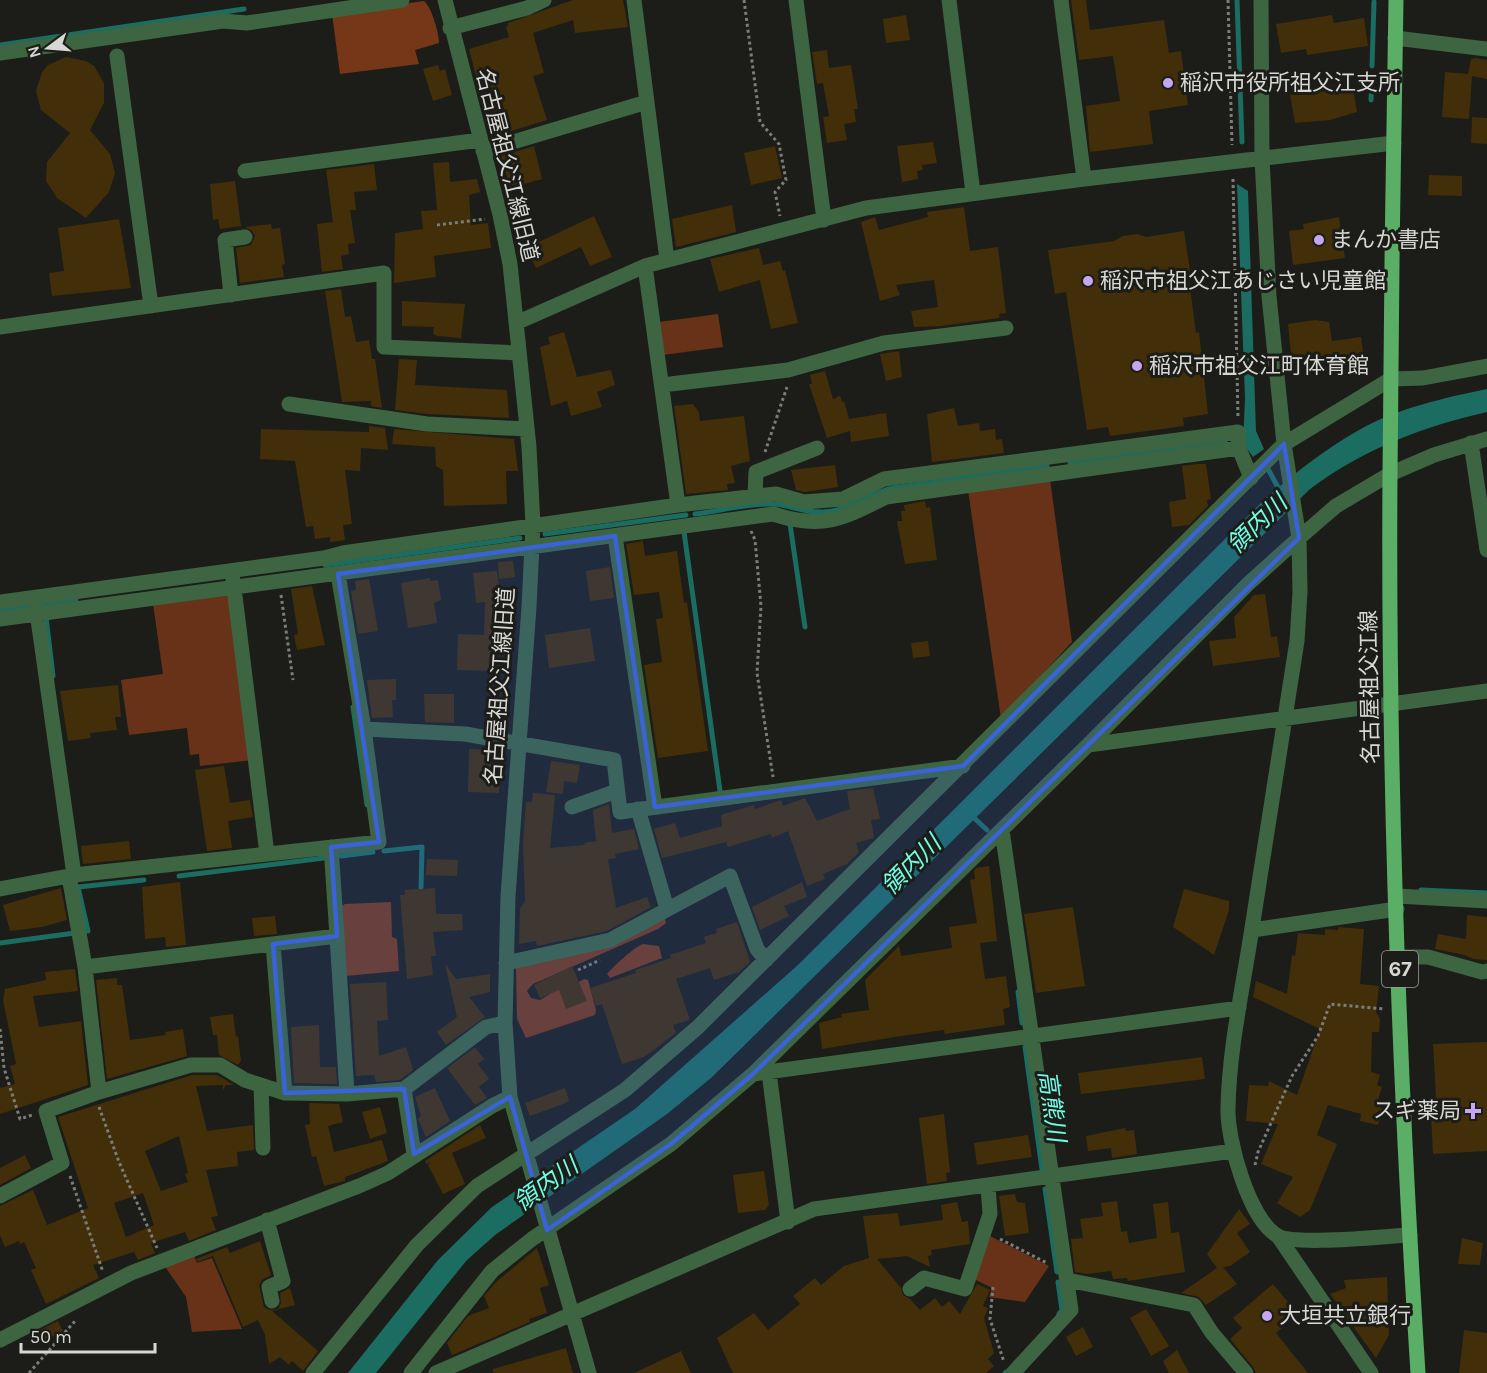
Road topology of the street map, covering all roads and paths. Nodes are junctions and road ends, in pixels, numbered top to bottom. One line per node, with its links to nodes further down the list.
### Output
1 (402, 0): 15 (street)
2 (445, 0): 12 (street, 名古屋祖父江線旧道)
3 (544, 0): 12 (street)
4 (634, 0): 17 (street)
5 (744, 0): 28 (path)
6 (796, 0): 26 (street)
7 (949, 0): 24 (street)
8 (1061, 0): 23 (street)
9 (1228, 0): 21 (path)
10 (1261, 0): 20 (street)
11 (1396, 0): 13 (main road, 名古屋祖父江線 / 67)
12 (450, 28): 19 (street, 名古屋祖父江線旧道)
13 (1395, 38): 14 (street); 18 (main road, 名古屋祖父江線 / 67)
14 (1487, 49)
15 (0, 52)
16 (117, 56): 33 (street)
17 (647, 102): 19 (street); 30 (street)
18 (1394, 143): 20 (street); 41 (main road, 名古屋祖父江線 / 67)
19 (481, 146): 22 (street); 25 (street, 名古屋祖父江線旧道)
20 (1262, 158): 21 (street); 49 (street)
21 (1233, 161): 23 (street); 44 (path)
22 (245, 171)
23 (1084, 179): 24 (street)
24 (973, 193): 26 (street)
25 (500, 217): 27 (path); 34 (street, 名古屋祖父江線旧道)
26 (824, 220): 28 (street)
27 (436, 225)
28 (783, 230): 30 (street)
29 (245, 237): 32 (street)
30 (667, 260): 31 (street)
31 (645, 266): 34 (street); 40 (street)
32 (231, 295): 33 (street); 37 (street)
33 (151, 306): 35 (street)
34 (516, 323): 37 (street, 名古屋祖父江線旧道)
35 (0, 327)
36 (1006, 328): 39 (street)
37 (519, 353): 43 (street, 名古屋祖父江線旧道)
38 (1487, 366): 41 (street)
39 (788, 370): 40 (street); 50 (path)
40 (662, 385): 54 (street)
41 (1390, 386): 49 (street); 51 (main road, 名古屋祖父江線 / 67)
42 (289, 404): 43 (street)
43 (527, 429): 56 (street, 名古屋祖父江線旧道)
44 (1238, 432): 48 (street); 53 (street)
45 (1487, 439): 46 (street)
46 (1471, 443): 51 (street); 60 (street)
47 (817, 448): 50 (street)
48 (1239, 448): 52 (street); 55 (street)
49 (1285, 449): 52 (street); 57 (street)
50 (758, 471): 53 (street)
51 (1390, 471): 57 (street); 71 (main road, 名古屋祖父江線 / 67)
52 (1251, 478): 76 (street)
53 (755, 495): 54 (street)
54 (678, 505): 56 (street)
55 (746, 518): 58 (street); 78 (path)
56 (533, 525): 59 (street, 名古屋祖父江線旧道); 61 (street)
57 (1298, 533): 72 (street); 75 (street)
58 (615, 536): 59 (street); 80 (street)
59 (532, 548): 62 (street); 74 (street, 名古屋祖父江線旧道)
60 (1487, 550)
61 (231, 571): 64 (street); 65 (street)
62 (339, 574): 63 (street); 73 (street)
63 (279, 582): 64 (street); 69 (path)
64 (234, 588): 67 (street); 84 (street)
65 (35, 598): 66 (street); 67 (street)
66 (0, 603)
67 (37, 614): 68 (street); 85 (street)
68 (0, 619)
69 (293, 680)
70 (1487, 691): 71 (street)
71 (1392, 704): 72 (street); 88 (main road, 名古屋祖父江線 / 67)
72 (1285, 720): 75 (street); 90 (street)
73 (364, 729): 74 (street); 83 (street)
74 (517, 742): 77 (street); 95 (street, 名古屋祖父江線旧道)
75 (1088, 745): 82 (street)
76 (963, 766): 78 (street); 94 (street)
77 (617, 791): 79 (street); 81 (street)
78 (775, 791): 80 (street)
79 (572, 807)
80 (655, 807): 81 (street)
81 (638, 809): 89 (street)
82 (1002, 830): 102 (street); 104 (street)
83 (331, 847): 84 (street); 91 (street)
84 (267, 854): 85 (street)
85 (72, 875): 86 (street); 96 (street)
86 (0, 889)
87 (1487, 901): 88 (street)
88 (1397, 903): 90 (street); 93 (main road, 名古屋祖父江線 / 67)
89 (667, 909): 94 (street); 95 (street)
90 (1252, 930): 98 (street)
91 (337, 936): 92 (street); 109 (street)
92 (273, 944): 96 (street); 107 (street)
93 (1399, 957): 97 (street); 99 (main road, 名古屋祖父江線 / 67)
94 (766, 960): 115 (street)
95 (506, 963): 100 (street, 名古屋祖父江線旧道)
96 (85, 967): 108 (street)
97 (1487, 971)
98 (1239, 1008): 102 (street); 113 (street)
99 (1401, 1011): 119 (path); 125 (main road, 名古屋祖父江線 / 67)
100 (505, 1023): 106 (street); 110 (street, 名古屋祖父江線旧道)
101 (0, 1029): 111 (path)
102 (1033, 1036): 103 (street); 117 (street)
103 (769, 1072): 104 (street); 122 (street)
104 (753, 1074): 123 (street)
105 (261, 1085): 107 (street); 108 (street); 112 (street)
106 (404, 1089): 109 (street); 114 (street)
107 (285, 1093): 109 (street)
108 (97, 1094): 111 (street); 127 (path)
109 (347, 1094)
110 (510, 1097): 114 (street); 115 (street, 名古屋祖父江線旧道)
111 (46, 1111): 116 (street)
112 (263, 1148)
113 (1233, 1151): 117 (street); 119 (street)
114 (414, 1154): 121 (street)
115 (526, 1158): 123 (street, 名古屋祖父江線旧道); 139 (street)
116 (62, 1163): 120 (street); 130 (path)
117 (1053, 1178): 118 (street); 129 (street)
118 (988, 1186): 122 (street); 124 (street)
119 (1249, 1195): 126 (street)
120 (0, 1196)
121 (267, 1220): 127 (street); 133 (street)
122 (788, 1222): 135 (street)
123 (546, 1228): 135 (street, 名古屋祖父江線旧道); 140 (street)
124 (985, 1231): 128 (path); 132 (street)
125 (1410, 1235): 126 (street); 145 (main road, 名古屋祖父江線 / 67)
126 (1278, 1236): 144 (street)
127 (162, 1260): 130 (street)
128 (1051, 1265)
129 (1067, 1280): 137 (street); 143 (street)
130 (107, 1285): 136 (street)
131 (993, 1287): 137 (path)
132 (910, 1289)
133 (272, 1301)
134 (84, 1311): 138 (path)
135 (572, 1316): 141 (street); 142 (street, 名古屋祖父江線旧道)
136 (0, 1340)
137 (1009, 1370)
138 (30, 1373)
139 (313, 1373)
140 (411, 1373)
141 (436, 1373)
142 (589, 1373)
143 (1246, 1373)
144 (1371, 1373)
145 (1418, 1373)

